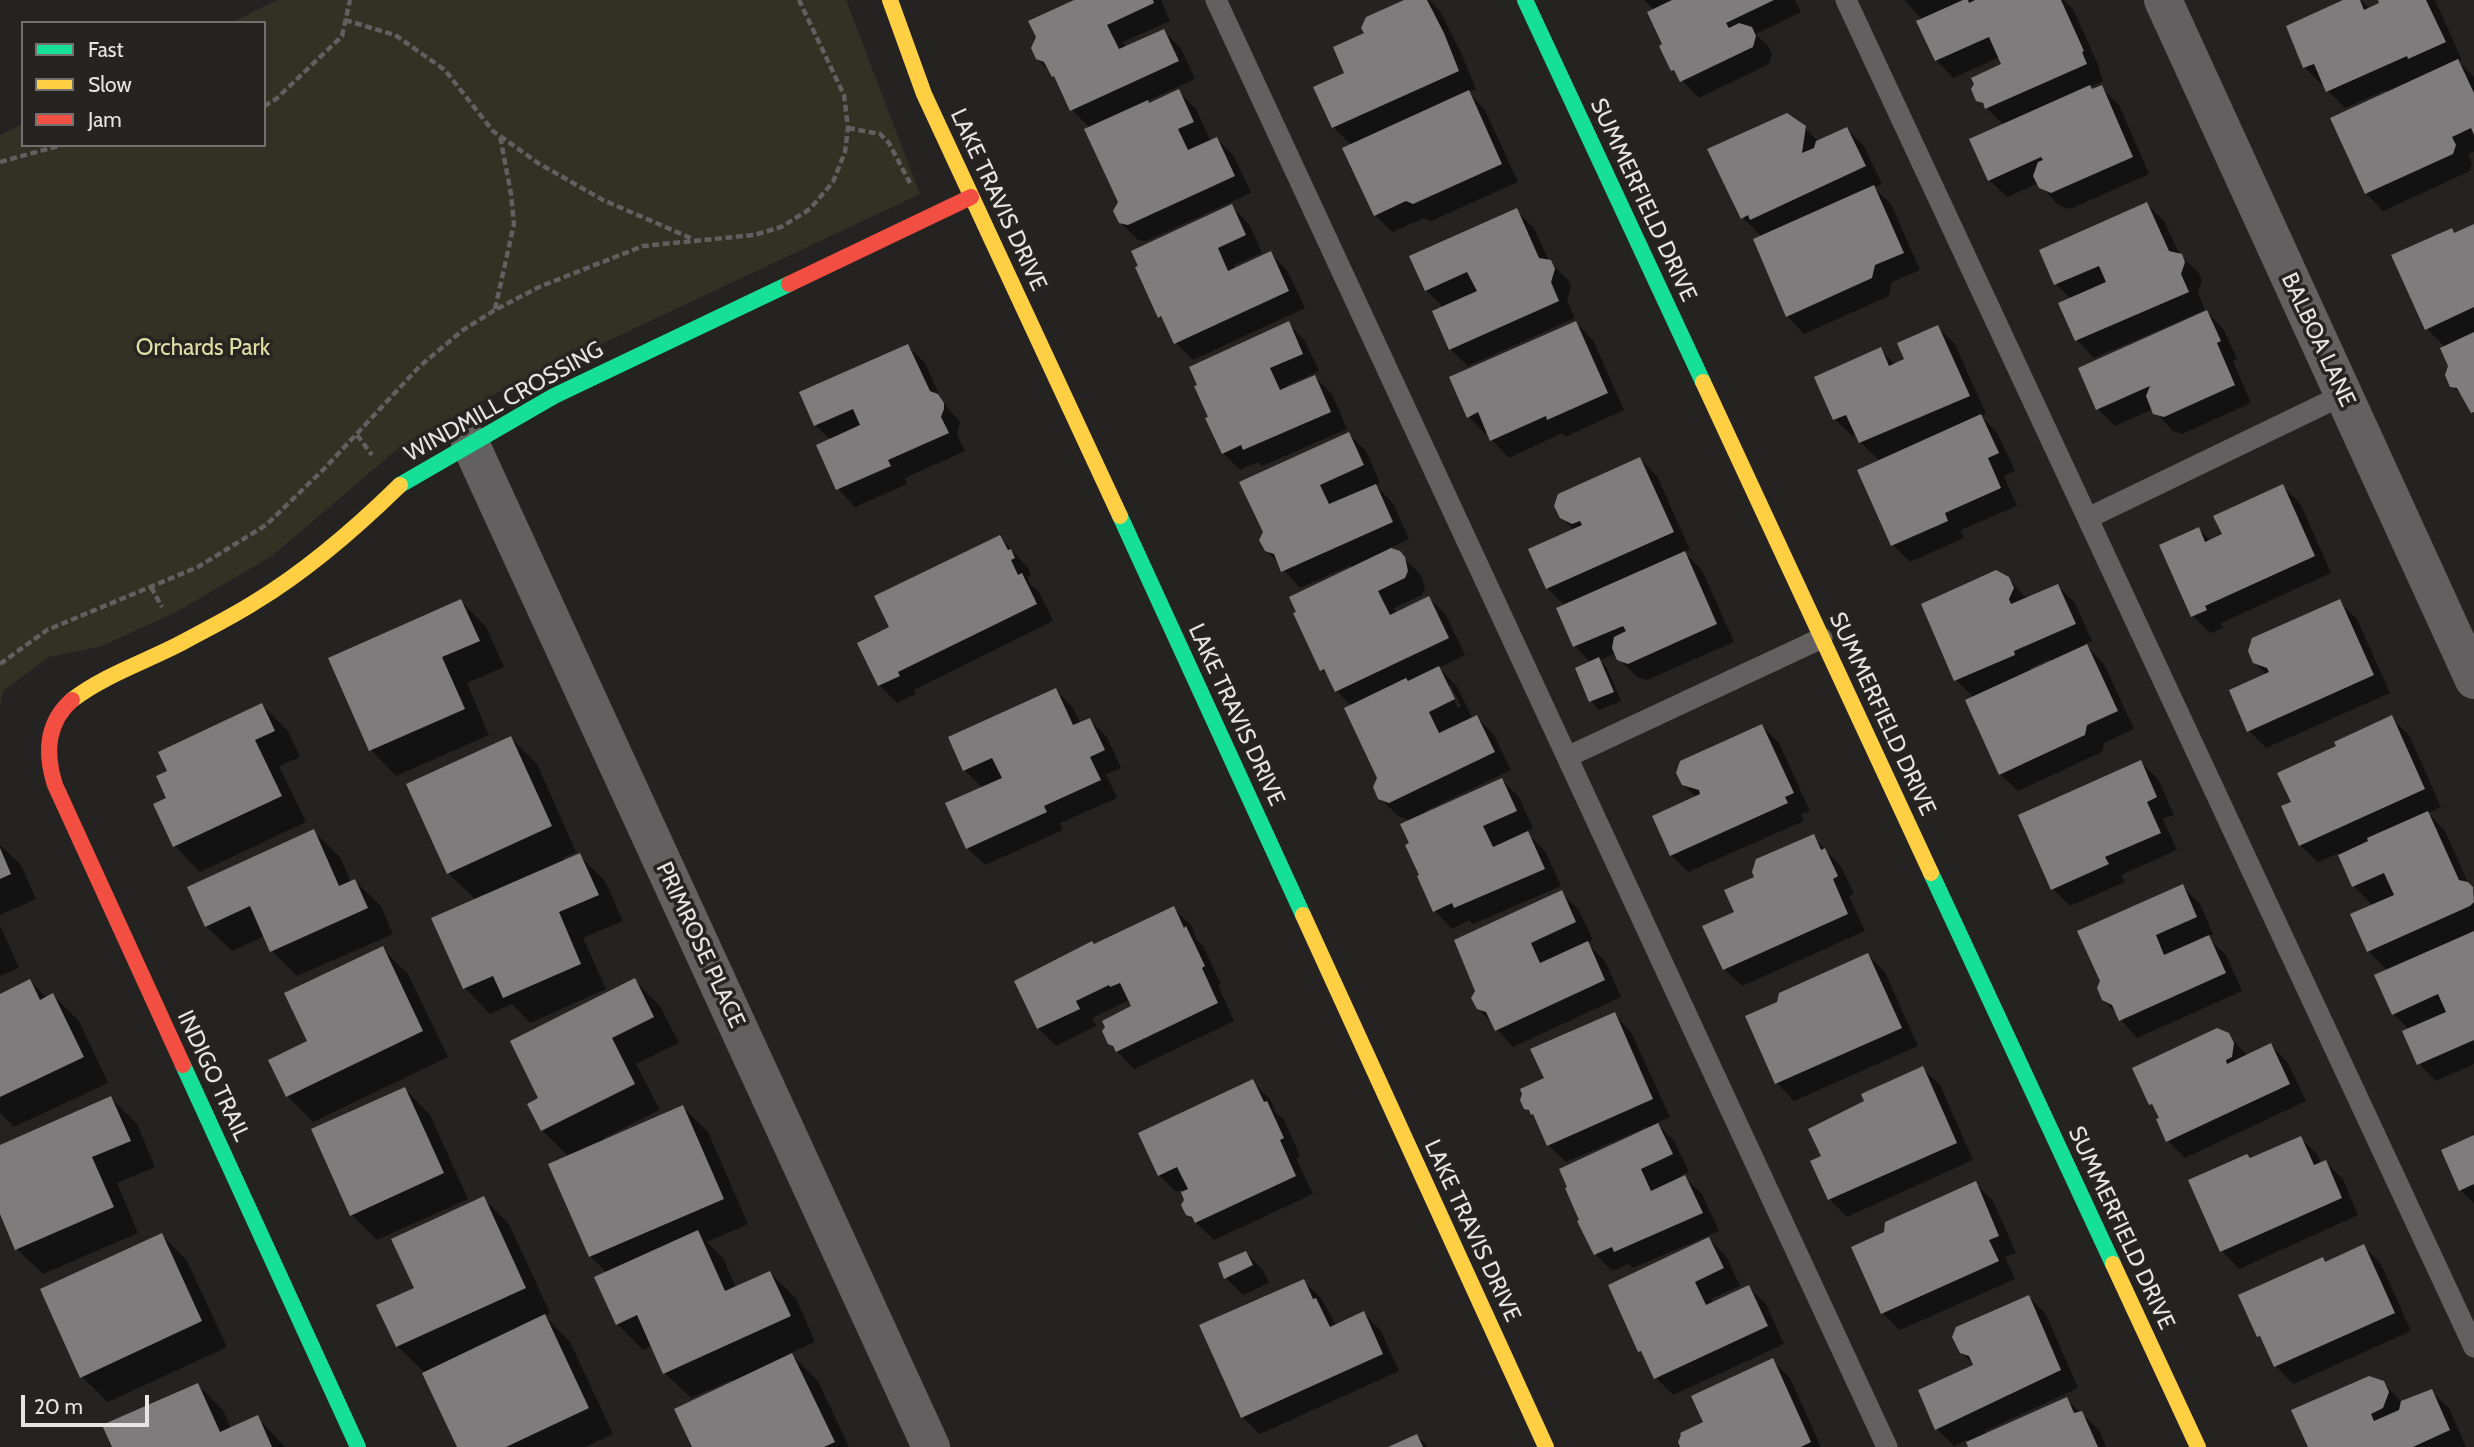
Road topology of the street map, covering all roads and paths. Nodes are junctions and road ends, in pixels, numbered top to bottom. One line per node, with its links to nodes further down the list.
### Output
1 (350, 0): 8 (path)
2 (799, 0): 10 (path)
3 (890, 0): 14 (street, LAKE TRAVIS DRIVE)
4 (1216, 0): 25 (lane)
5 (1525, 0): 21 (street, SUMMERFIELD DRIVE)
6 (1846, 0): 20 (lane)
7 (2163, 0): 18 (street, BALBOA LANE)
8 (345, 19): 9 (path); 11 (path)
9 (266, 105)
10 (848, 128): 15 (path); 16 (path)
11 (499, 136): 16 (path); 17 (path)
12 (55, 147): 13 (path)
13 (0, 162)
14 (971, 197): 15 (street, WINDMILL CROSSING); 29 (street, LAKE TRAVIS DRIVE)
15 (925, 218): 19 (street, WINDMILL CROSSING)
16 (694, 240): 17 (path)
17 (495, 310): 22 (path)
18 (2343, 395): 20 (lane); 23 (street, BALBOA LANE)
19 (470, 443): 24 (street, WINDMILL CROSSING); 28 (street, PRIMROSE PLACE)
20 (2088, 519): 26 (lane)
21 (1822, 638): 25 (lane); 31 (street, SUMMERFIELD DRIVE)
22 (0, 664)
23 (2474, 680)
24 (56, 719): 27 (street, INDIGO TRAIL)
25 (1567, 757): 30 (lane)
26 (2474, 1347)
27 (358, 1447)
28 (931, 1447)
29 (1546, 1447)
30 (1887, 1447)
31 (2197, 1447)

